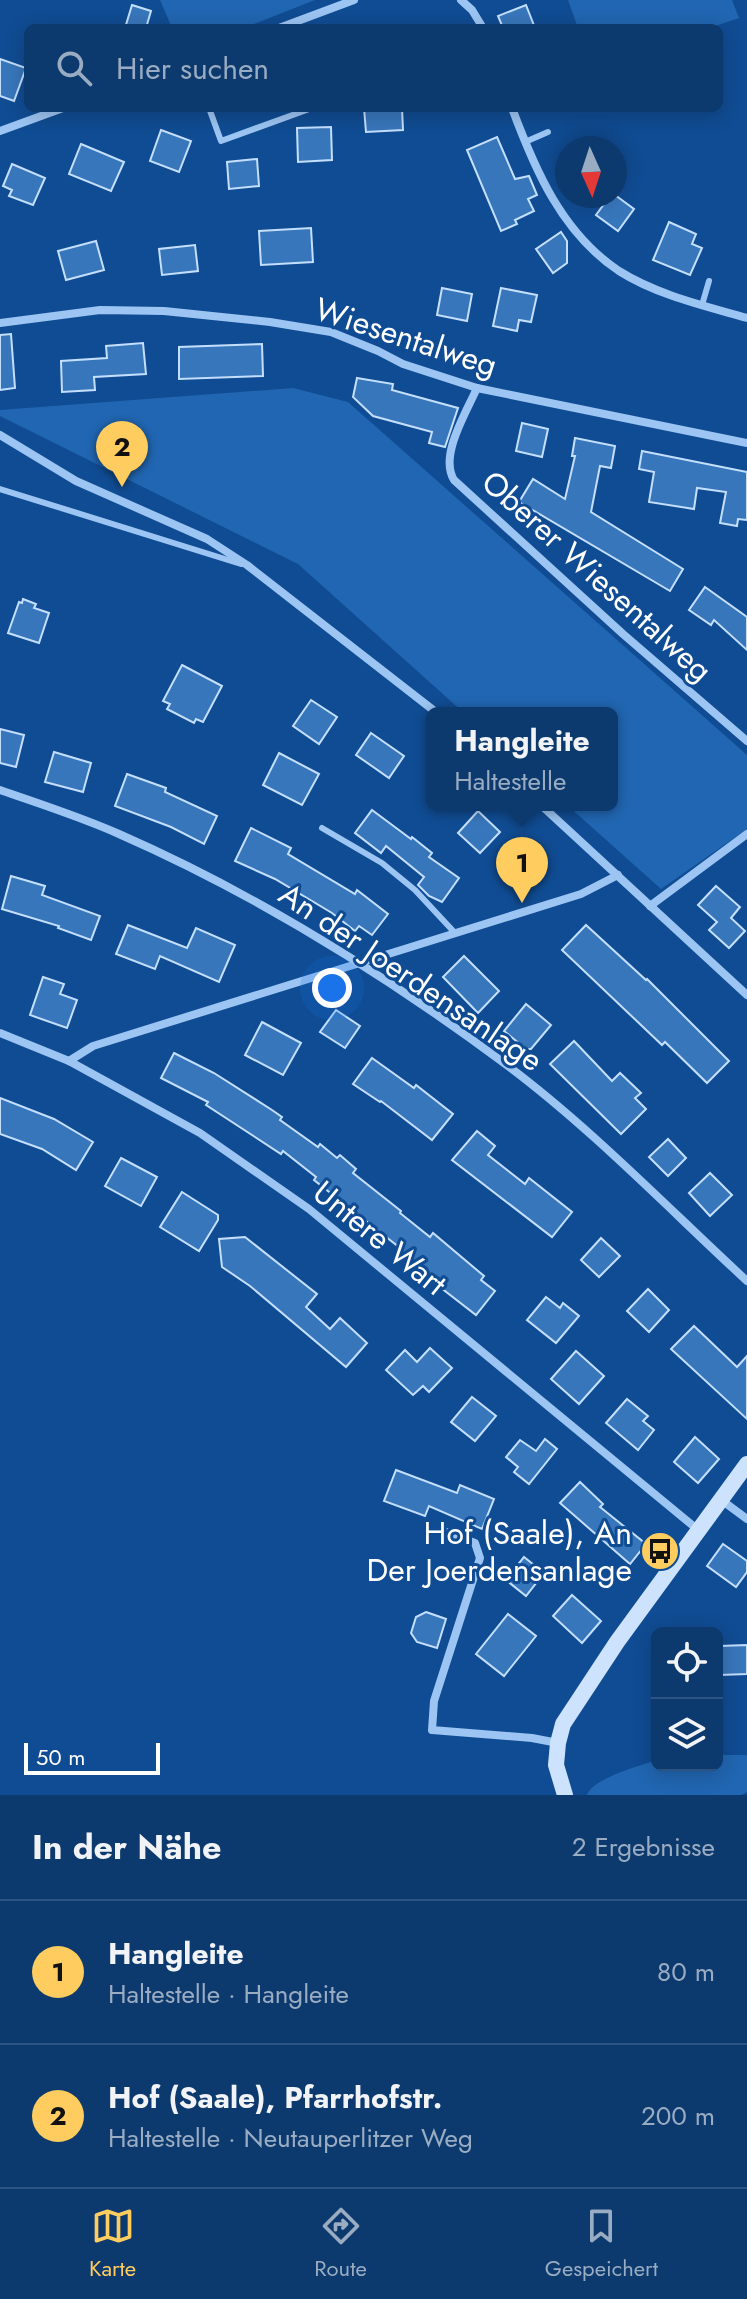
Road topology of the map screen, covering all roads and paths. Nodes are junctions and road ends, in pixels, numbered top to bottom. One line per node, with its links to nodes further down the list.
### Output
1 (354, 0): 3 (street)
2 (461, 0): 4 (street)
3 (290, 24)
4 (481, 24)
5 (52, 112): 9 (street)
6 (210, 112): 7 (lane)
7 (301, 112)
8 (514, 112): 11 (street)
9 (0, 131)
10 (548, 132): 11 (lane)
11 (525, 142): 13 (street)
12 (709, 281): 13 (lane)
13 (702, 305): 14 (street)
14 (747, 318)
15 (0, 323): 16 (street, Wiesentalweg)
16 (477, 388): 18 (street, Wiesentalweg); 22 (street, Oberer Wiesentalweg)
17 (0, 435): 20 (street)
18 (747, 443)
19 (0, 489): 20 (lane)
20 (247, 565): 21 (street)
21 (429, 707)
22 (747, 741)
23 (0, 790): 30 (street, An der Joerdensanlage)
24 (548, 811): 27 (street)
25 (322, 828): 29 (lane)
26 (747, 834): 28 (street)
27 (618, 875): 28 (street); 29 (street)
28 (650, 906): 31 (street)
29 (455, 933): 30 (street)
30 (361, 964): 33 (street); 34 (street, An der Joerdensanlage)
31 (747, 995)
32 (0, 1033): 33 (street, Untere Wart)
33 (69, 1061): 38 (street, Untere Wart)
34 (747, 1281)
35 (747, 1464): 36 (street)
36 (720, 1499): 37 (street); 38 (street)
37 (747, 1519)
38 (697, 1529): 40 (street)
39 (444, 1531): 40 (street)
40 (558, 1743): 41 (street)
41 (565, 1795)

